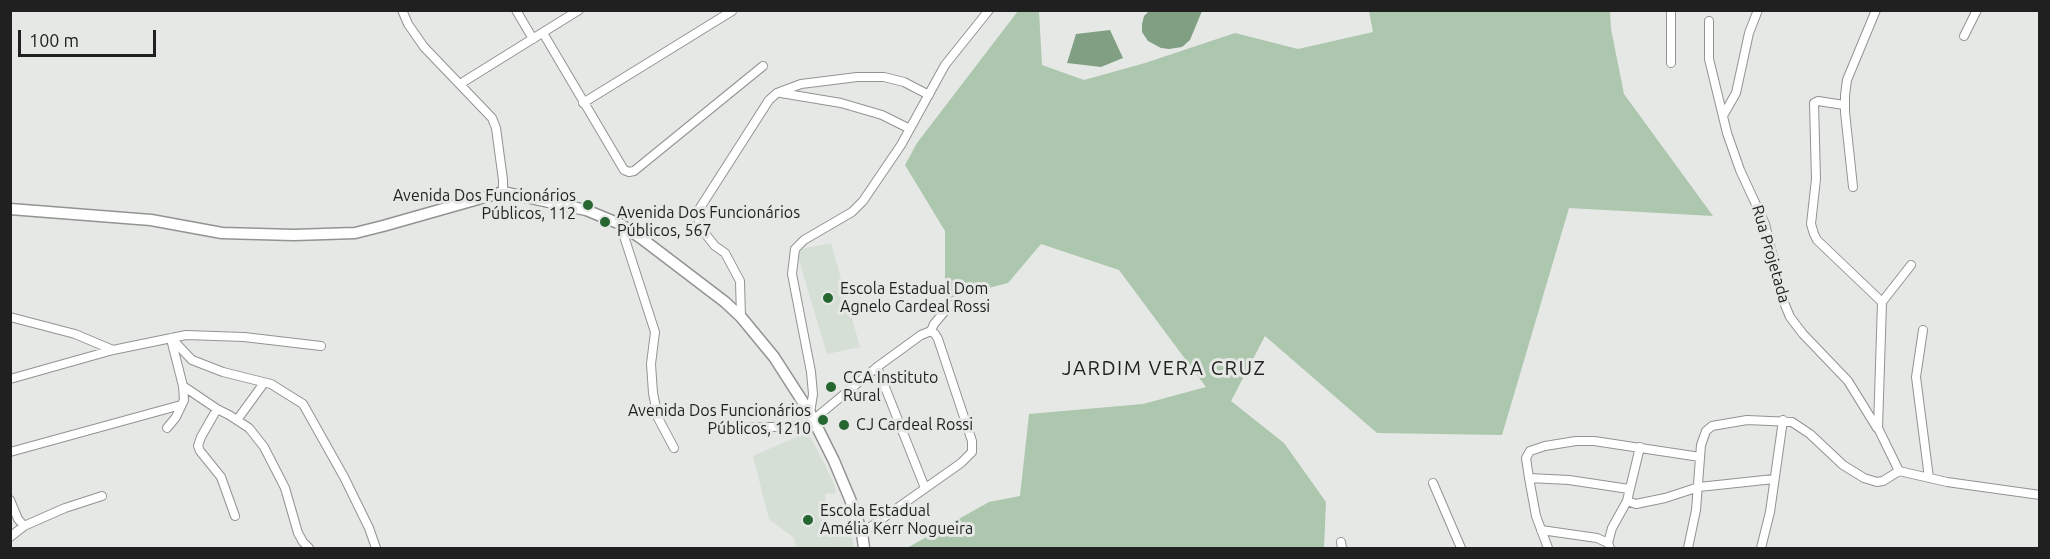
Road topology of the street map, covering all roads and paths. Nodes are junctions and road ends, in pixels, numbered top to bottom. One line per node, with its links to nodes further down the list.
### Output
1 (402, 10): 16 (street)
2 (516, 10): 13 (street)
3 (579, 10): 11 (street)
4 (989, 10): 18 (street)
5 (1671, 10): 14 (street)
6 (1758, 10): 21 (street)
7 (1876, 10): 20 (street)
8 (1977, 10): 12 (street)
9 (732, 11): 19 (street)
10 (1709, 21): 21 (street, Rua Projetada)
11 (543, 33): 13 (street); 19 (street)
12 (1964, 36)
13 (533, 39): 16 (street)
14 (1671, 63)
15 (763, 66): 19 (street)
16 (460, 84): 24 (street)
17 (777, 93): 18 (street); 22 (street); 31 (street)
18 (929, 95): 22 (street)
19 (583, 103)
20 (1844, 105): 23 (street); 28 (street)
21 (1724, 114): 48 (street, Rua Projetada)
22 (910, 129): 44 (street)
23 (1853, 187)
24 (503, 192): 25 (street); 26 (street)
25 (10, 209)
26 (620, 225): 31 (street); 50 (street)
27 (1911, 265): 28 (street)
28 (1882, 302): 48 (street, Rua Projetada)
29 (950, 305): 33 (street)
30 (10, 317): 36 (street)
31 (741, 318): 44 (street)
32 (1923, 330): 55 (street)
33 (931, 331): 37 (street); 59 (street)
34 (171, 338): 35 (street); 36 (street); 39 (street); 40 (street)
35 (321, 346)
36 (113, 350): 38 (street)
37 (877, 367): 44 (street); 59 (street)
38 (10, 379)
39 (264, 383): 43 (street); 72 (street)
40 (183, 386): 41 (street); 42 (street)
41 (182, 405): 46 (street); 51 (street)
42 (217, 409): 43 (street); 65 (street)
43 (237, 420): 71 (street)
44 (813, 420): 47 (street); 68 (street)
45 (1783, 420): 52 (street); 53 (street); 56 (street)
46 (167, 428)
47 (726, 428)
48 (1878, 428): 53 (street, Rua Projetada)
49 (1640, 447): 52 (street); 54 (street); 60 (street)
50 (674, 448)
51 (10, 452)
52 (1700, 457): 58 (street)
53 (1899, 471): 55 (street)
54 (1529, 478): 60 (street); 67 (street)
55 (1929, 478): 61 (street)
56 (1774, 479): 58 (street); 77 (street)
57 (1433, 483): 74 (street)
58 (1699, 487): 64 (street); 76 (street)
59 (925, 488): 68 (street)
60 (1629, 489): 64 (street)
61 (2040, 495)
62 (102, 496): 66 (street)
63 (10, 500): 66 (street)
64 (1627, 501): 70 (street)
65 (235, 516)
66 (24, 526): 69 (street)
67 (1541, 530): 70 (street); 75 (street)
68 (862, 533): 73 (street)
69 (10, 537)
70 (1609, 546)
71 (309, 549)
72 (376, 549)
73 (864, 549)
74 (1461, 549)
75 (1548, 549)
76 (1688, 549)
77 (1761, 549)

